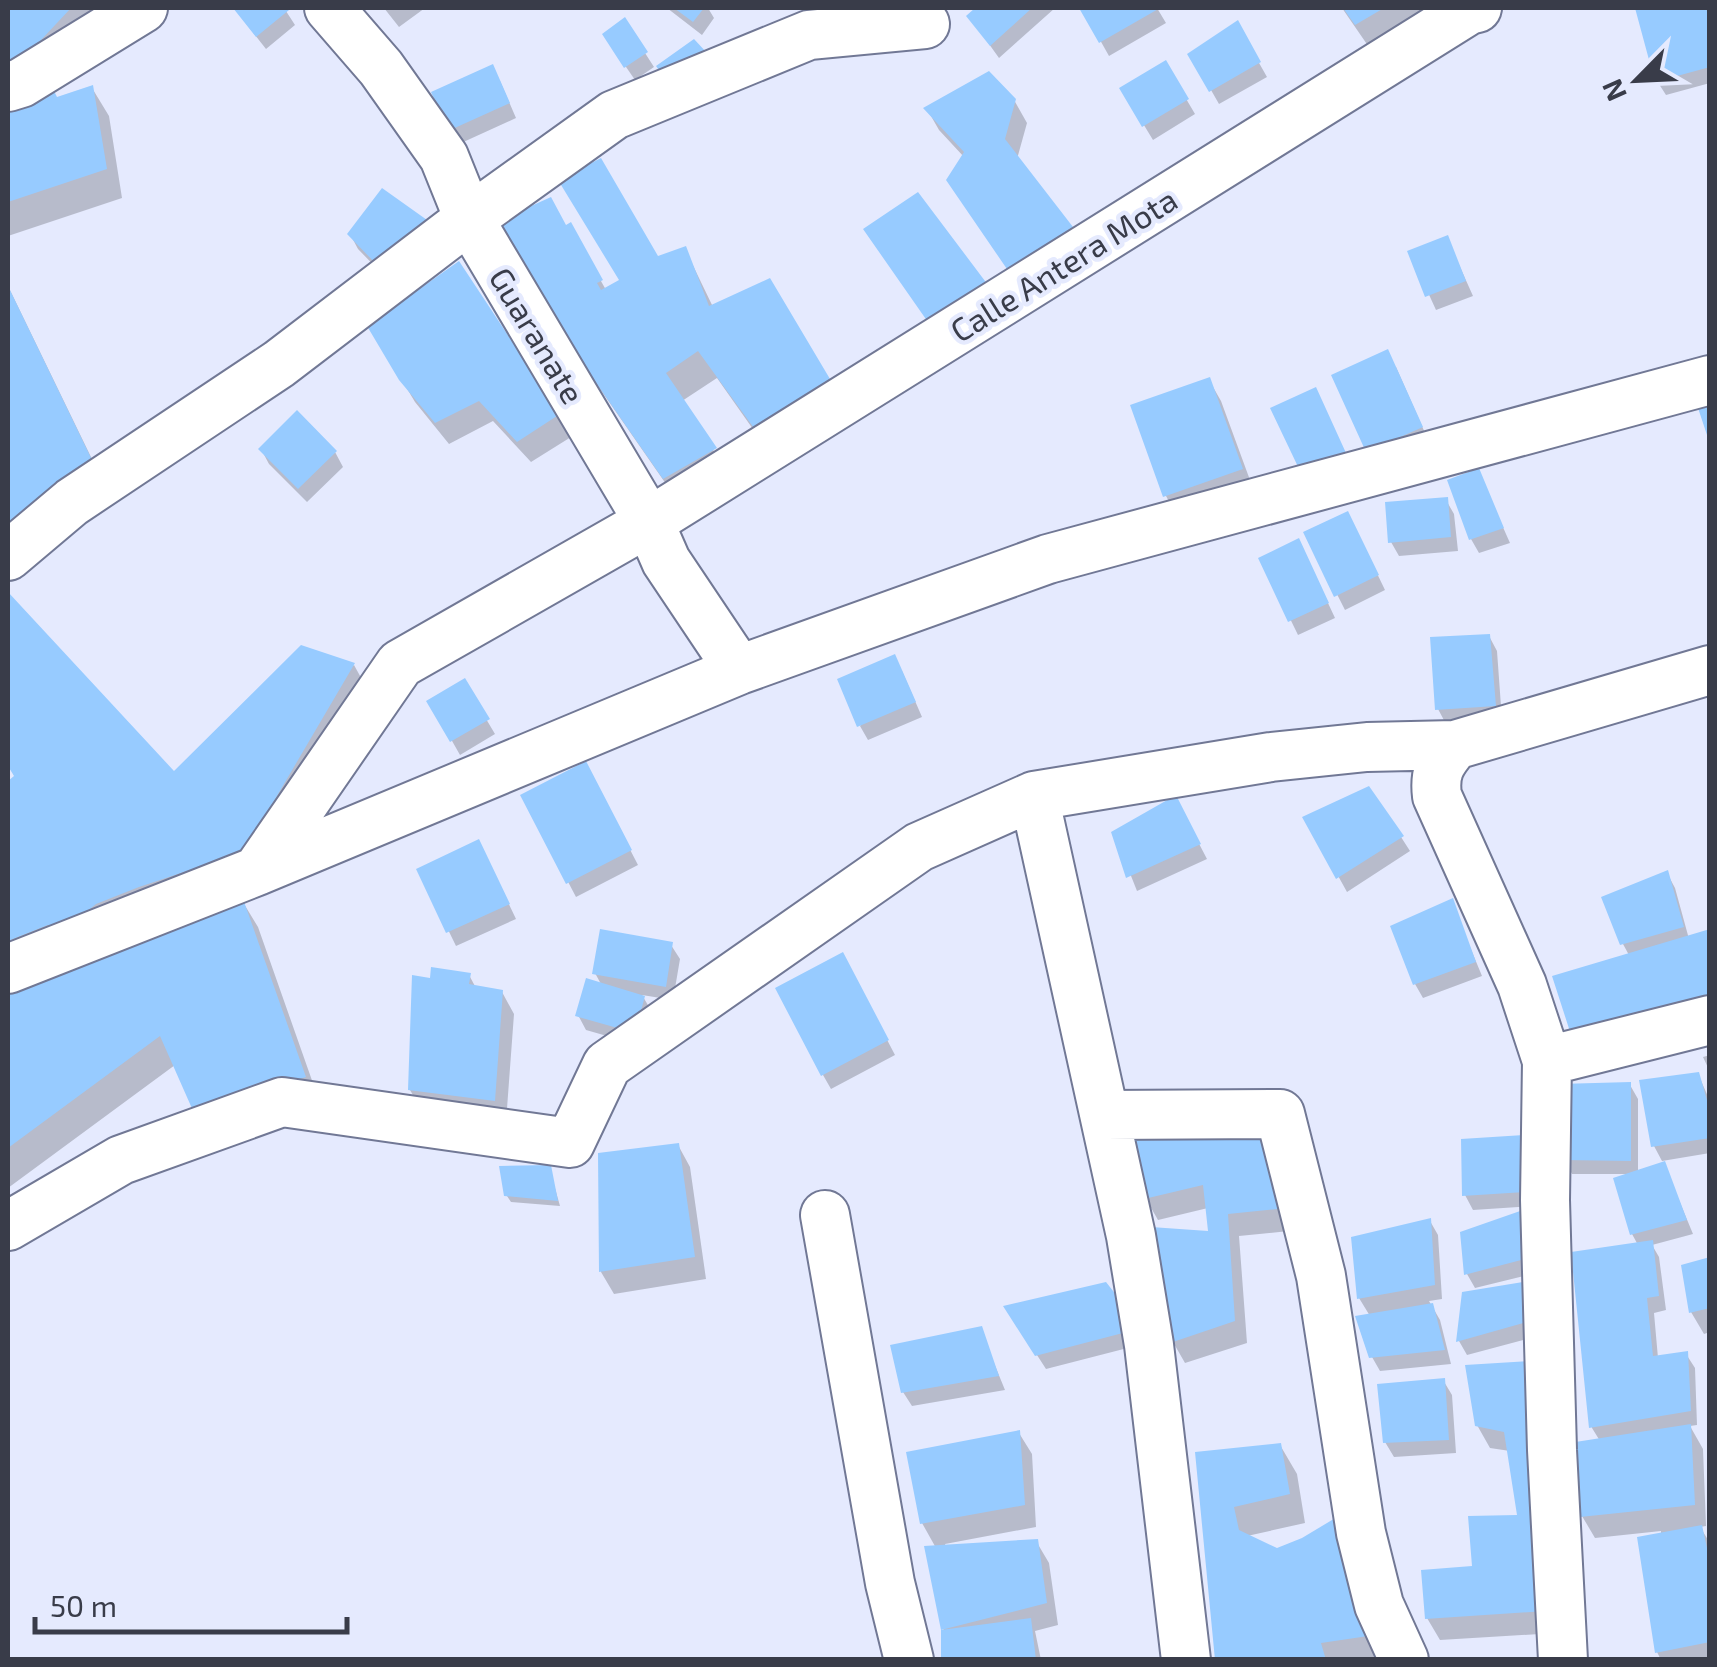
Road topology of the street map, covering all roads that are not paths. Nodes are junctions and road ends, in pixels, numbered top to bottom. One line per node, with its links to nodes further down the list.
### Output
1 (144, 8): 5 (street)
2 (329, 8): 6 (street, Guaranate)
3 (1478, 8): 8 (street, Calle Antera Mota)
4 (925, 24): 6 (street)
5 (8, 87)
6 (469, 219): 8 (street, Guaranate); 9 (street)
7 (1710, 380): 10 (street)
8 (649, 522): 10 (street, Guaranate); 14 (street, Calle Antera Mota)
9 (8, 556)
10 (739, 670): 14 (street)
11 (1710, 670): 12 (street)
12 (1455, 745): 13 (street); 17 (street)
13 (1034, 796): 18 (street); 20 (street)
14 (256, 871): 15 (street)
15 (8, 969)
16 (1710, 1020): 17 (street)
17 (1547, 1060): 24 (street)
18 (1104, 1116): 22 (street); 23 (street)
19 (825, 1215): 21 (street)
20 (8, 1226)
21 (908, 1660)
22 (1186, 1660)
23 (1404, 1660)
24 (1563, 1660)

